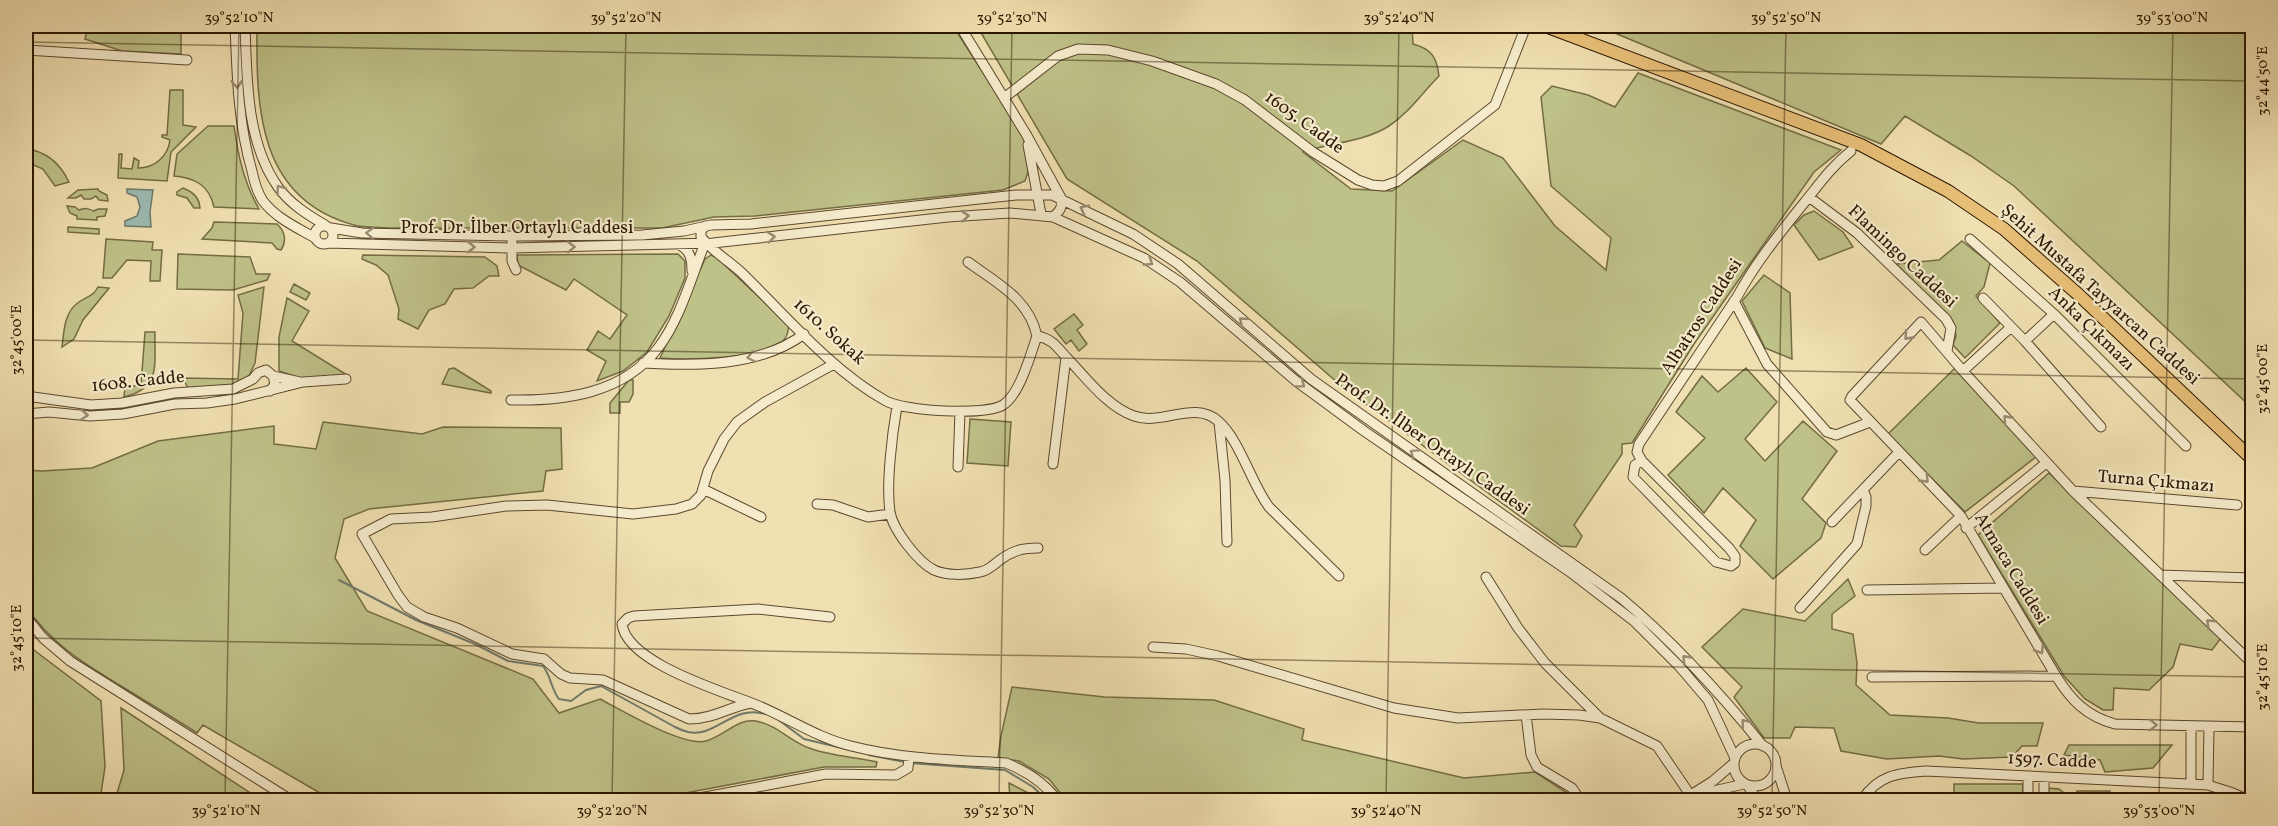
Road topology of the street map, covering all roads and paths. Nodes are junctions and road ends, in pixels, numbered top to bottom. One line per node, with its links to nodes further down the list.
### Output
1 (235, 26): 20 (street, Prof. Dr. İlber Ortaylı Caddesi, one-way to 20)
2 (245, 26): 17 (street, Prof. Dr. İlber Ortaylı Caddesi, one-way to 2)
3 (960, 26): 8 (street)
4 (1526, 26): 8 (street, 1605. Cadde)
5 (1545, 26): 60 (main road, Şehit Mustafa Tayyarcan Caddesi)
6 (26, 50): 7 (street)
7 (187, 60)
8 (1004, 98): 9 (street)
9 (1026, 134): 11 (street); 13 (street)
10 (1851, 152): 12 (street, Albatros Caddesi)
11 (1038, 194): 13 (street, Prof. Dr. İlber Ortaylı Caddesi); 14 (street); 16 (street, Prof. Dr. İlber Ortaylı Caddesi)
12 (1809, 197): 34 (street, Albatros Caddesi); 40 (street, Flamingo Caddesi)
13 (1061, 198): 15 (street); 97 (street, Prof. Dr. İlber Ortaylı Caddesi, one-way to 13)
14 (1041, 214): 15 (street, Prof. Dr. İlber Ortaylı Caddesi); 23 (street, Prof. Dr. İlber Ortaylı Caddesi, one-way to 14)
15 (1053, 217): 98 (street, Prof. Dr. İlber Ortaylı Caddesi, one-way to 98)
16 (708, 226): 19 (street, Prof. Dr. İlber Ortaylı Caddesi); 23 (street); 23 (street)
17 (328, 227): 18 (street, Prof. Dr. İlber Ortaylı Caddesi, one-way to 17); 20 (street); 22 (street)
18 (438, 235): 19 (street, Prof. Dr. İlber Ortaylı Caddesi); 25 (street)
19 (512, 236): 26 (street)
20 (315, 238): 22 (street, Prof. Dr. İlber Ortaylı Caddesi)
21 (1970, 238): 35 (street, Anka Çıkmazı)
22 (328, 243): 25 (street, Prof. Dr. İlber Ortaylı Caddesi)
23 (714, 243): 24 (street, Prof. Dr. İlber Ortaylı Caddesi); 27 (street); 28 (street); 29 (street, 1610. Sokak)
24 (678, 244): 26 (street, Prof. Dr. İlber Ortaylı Caddesi, one-way to 24); 32 (street)
25 (437, 246): 26 (street, Prof. Dr. İlber Ortaylı Caddesi, one-way to 26)
26 (512, 248): 31 (street)
27 (719, 252): 28 (street); 29 (street)
28 (700, 255): 32 (street)
29 (729, 260): 37 (street, 1610. Sokak)
30 (968, 262): 38 (street)
31 (516, 270)
32 (692, 274): 42 (street)
33 (1983, 298): 36 (street)
34 (1734, 301): 56 (street); 61 (street, Albatros Caddesi)
35 (2054, 314): 39 (street); 58 (street, Anka Çıkmazı)
36 (2011, 327): 39 (street); 44 (street)
37 (804, 334): 42 (street, one-way to 42); 43 (street, 1610. Sokak)
38 (1037, 336): 41 (street); 53 (street, 1610. Sokak)
39 (2025, 341): 57 (street)
40 (1947, 351): 44 (street); 56 (street, Atmaca Caddesi, one-way to 56)
41 (1066, 357): 55 (street); 63 (street)
42 (643, 363): 51 (street)
43 (834, 364): 52 (street, 1610. Sokak); 65 (street)
44 (1963, 371): 62 (street, one-way to 44)
45 (273, 376): 46 (street, 1608. Cadde); 48 (street); 49 (street)
46 (253, 379): 49 (street); 50 (street, 1608. Cadde)
47 (346, 379): 48 (street)
48 (303, 382): 49 (street)
49 (266, 391): 54 (street, one-way to 49)
50 (26, 396)
51 (511, 400)
52 (897, 406): 53 (street, 1610. Sokak); 70 (street)
53 (960, 411): 64 (street)
54 (26, 414)
55 (1219, 422): 75 (street); 79 (street)
56 (1870, 422): 59 (street, Atmaca Caddesi)
57 (2101, 427)
58 (2186, 446)
59 (1899, 452): 66 (street); 71 (street, Atmaca Caddesi, one-way to 71)
60 (2253, 459)
61 (1642, 461): 61 (street, Albatros Caddesi)
62 (2046, 463): 67 (street); 74 (street)
63 (1053, 464)
64 (958, 467)
65 (703, 489): 72 (street); 91 (street)
66 (1863, 490): 73 (street); 84 (street)
67 (2073, 491): 69 (street, Turna Çıkmazı); 78 (street)
68 (817, 504): 70 (street)
69 (2237, 505)
70 (890, 514): 76 (street)
71 (1961, 516): 74 (street, Atmaca Caddesi); 77 (street)
72 (761, 517)
73 (1832, 522)
74 (1966, 528): 82 (street, Atmaca Caddesi)
75 (1227, 542)
76 (1038, 548)
77 (1925, 550)
78 (2160, 575): 81 (street); 88 (street, one-way to 78)
79 (1339, 576)
80 (1486, 577): 93 (street)
81 (2253, 578)
82 (2002, 588): 83 (street); 89 (street, Atmaca Caddesi, one-way to 89)
83 (1867, 590)
84 (1800, 608)
85 (830, 616): 91 (street)
86 (26, 617): 107 (street)
87 (1153, 647): 92 (street)
88 (2252, 662)
89 (2056, 676): 90 (street); 94 (street, Atmaca Caddesi, one-way to 94)
90 (1872, 677)
91 (751, 703): 99 (street)
92 (1526, 715): 93 (street); 110 (street)
93 (1600, 718): 106 (street)
94 (2192, 726): 95 (street); 103 (street)
95 (2209, 727): 96 (street); 105 (street)
96 (2253, 727)
97 (1763, 746): 98 (street); 100 (street, Prof. Dr. İlber Ortaylı Caddesi)
98 (1734, 760): 104 (street, Prof. Dr. İlber Ortaylı Caddesi); 106 (street)
99 (909, 762): 108 (street); 109 (street)
100 (1776, 766): 104 (street); 112 (street, Prof. Dr. İlber Ortaylı Caddesi)
101 (2028, 776): 102 (street, 1597. Cadde); 113 (street, 1597. Cadde); 114 (street)
102 (2044, 778): 103 (street, 1597. Cadde); 115 (street)
103 (2191, 784): 105 (street, 1597. Cadde)
104 (1746, 785): 106 (street); 111 (street, Prof. Dr. İlber Ortaylı Caddesi)
105 (2208, 785): 116 (street, 1597. Cadde)
106 (1687, 798)
107 (291, 801)
108 (689, 801)
109 (1057, 801)
110 (1580, 801)
111 (1757, 801)
112 (1786, 801)
113 (1862, 801)
114 (2028, 801)
115 (2044, 801)
116 (2248, 801)

